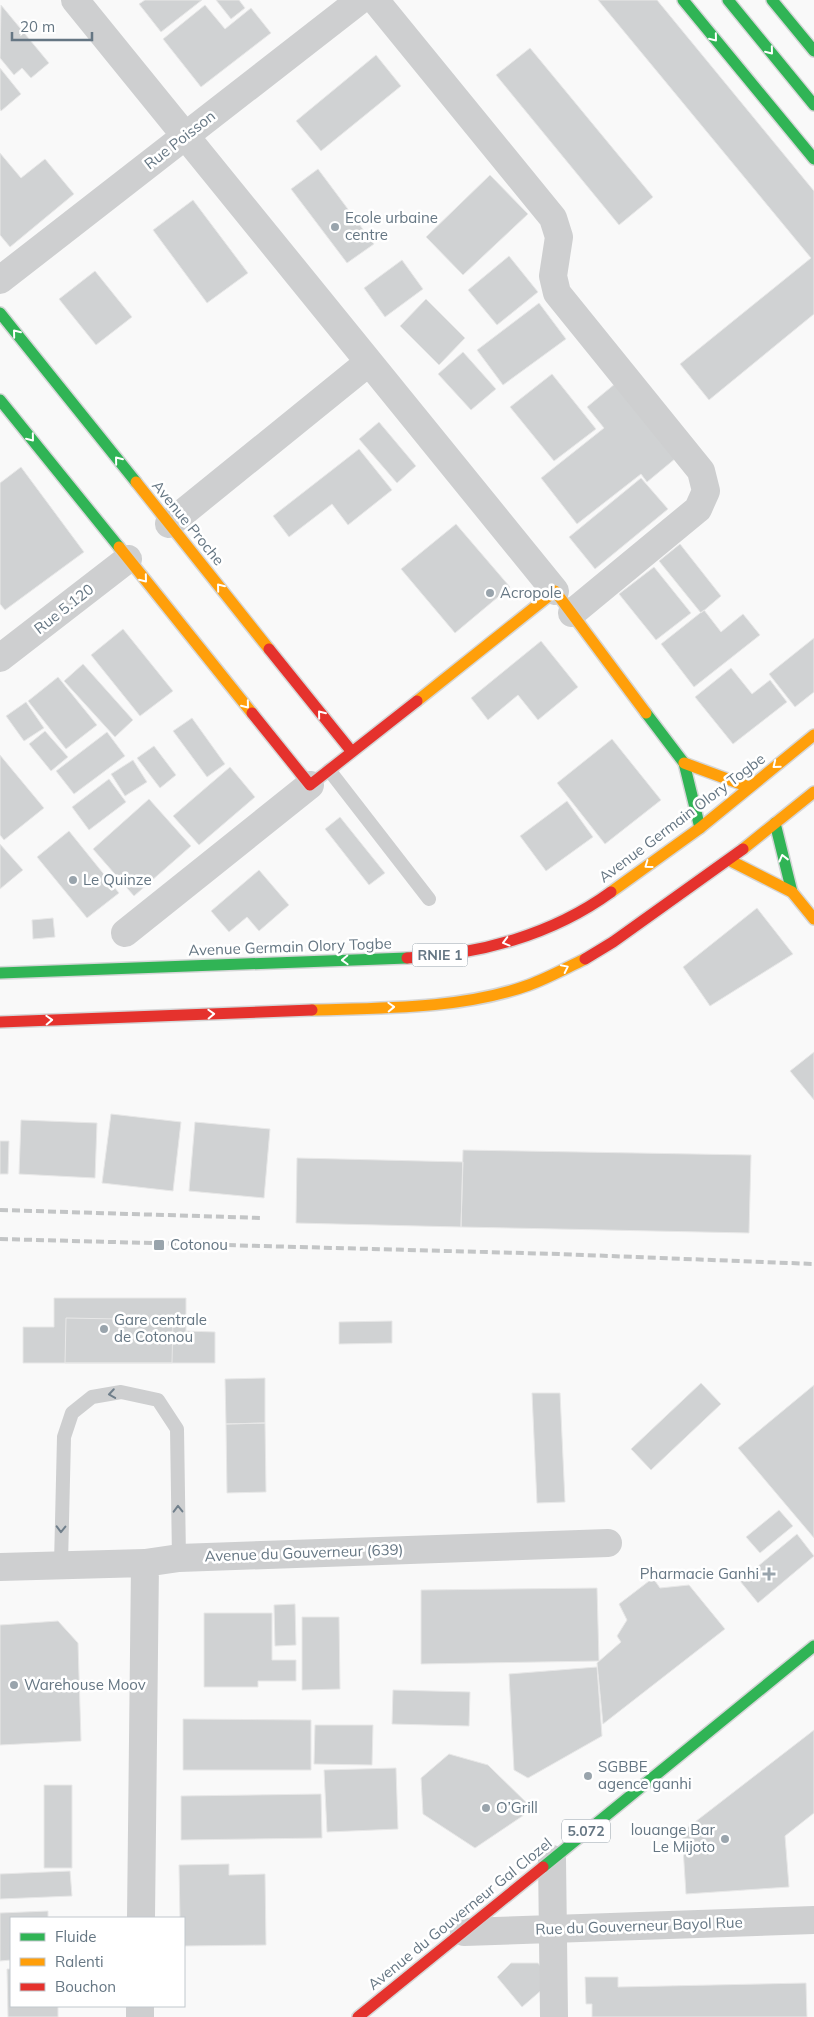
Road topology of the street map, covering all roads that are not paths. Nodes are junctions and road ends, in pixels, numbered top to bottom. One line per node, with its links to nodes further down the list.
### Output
1 (75, 0): 9 (street)
2 (360, 0): 9 (street, Rue Poisson)
3 (374, 0): 18 (street)
4 (683, 0): 10 (main road, one-way to 10)
5 (728, 0): 8 (main road, one-way to 8)
6 (772, 0): 7 (main road)
7 (814, 51)
8 (814, 105)
9 (186, 136): 11 (street, Rue Poisson); 13 (street)
10 (814, 159)
11 (0, 280)
12 (0, 312): 15 (main road, Avenue Proche, one-way to 12)
13 (369, 362): 15 (street); 17 (street)
14 (0, 400): 16 (main road, one-way to 16)
15 (169, 524): 21 (main road, Avenue Proche, one-way to 15)
16 (128, 559): 19 (street, Rue 5.120); 23 (main road, one-way to 23)
17 (555, 591): 18 (main road); 21 (main road)
18 (572, 612): 22 (main road)
19 (0, 658)
20 (814, 735): 24 (main road, Avenue Germain Olory Togbe / RNIE 1, one-way to 24)
21 (352, 752): 23 (main road)
22 (684, 763): 24 (main road); 27 (main road)
23 (319, 777): 30 (lane); 32 (street)
24 (749, 787): 27 (main road, Avenue Germain Olory Togbe / RNIE 1)
25 (814, 792): 26 (main road)
26 (775, 823): 28 (main road); 29 (main road, one-way to 26)
27 (700, 828): 33 (main road, Avenue Germain Olory Togbe / RNIE 1, one-way to 33)
28 (729, 860): 29 (main road); 34 (main road, one-way to 28)
29 (792, 892): 31 (main road)
30 (429, 900)
31 (814, 919)
32 (125, 933)
33 (0, 973)
34 (0, 1022)
35 (608, 1543): 36 (street, Avenue du Gouverneur (639))
36 (179, 1558): 37 (street, Avenue du Gouverneur (639)); 38 (lane, one-way to 38)
37 (144, 1563): 38 (street, Avenue du Gouverneur (639)); 42 (street)
38 (60, 1564): 39 (street, Avenue du Gouverneur (639))
39 (0, 1567)
40 (814, 1646): 41 (main road, Avenue du Gouverneur Gal Clozel / 5.072)
41 (552, 1859): 44 (street); 45 (main road, Avenue du Gouverneur Gal Clozel / 5.072)
42 (141, 1917)
43 (814, 1920): 44 (street, Rue du Gouverneur Bayol Rue)
44 (553, 1929): 45 (street, Rue du Gouverneur Bayol Rue); 47 (street)
45 (464, 1932): 46 (main road, Avenue du Gouverneur Gal Clozel / 5.072)
46 (358, 2017)
47 (554, 2017)

